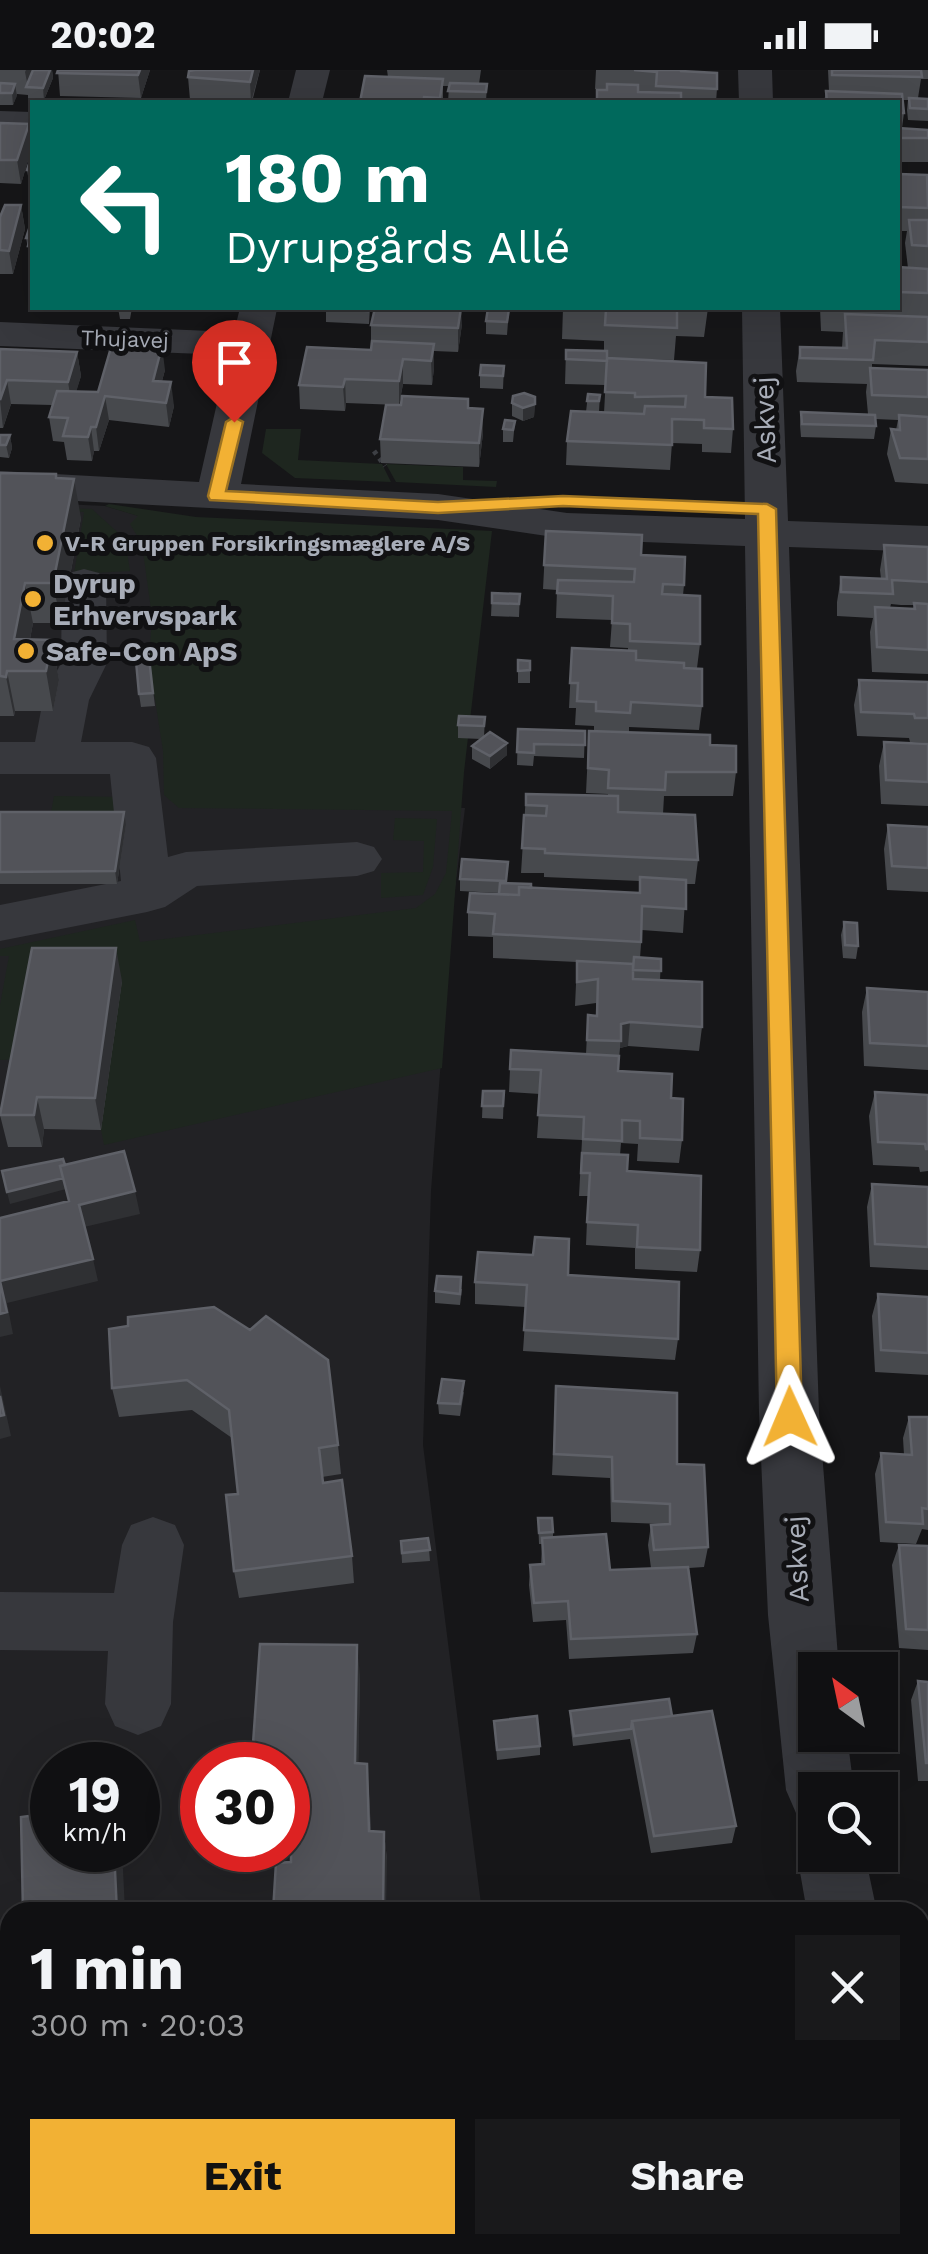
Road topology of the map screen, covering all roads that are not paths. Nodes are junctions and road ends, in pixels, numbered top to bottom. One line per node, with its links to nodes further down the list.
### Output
1 (312, 70): 3 (street)
2 (754, 70): 4 (street)
3 (305, 100)
4 (756, 100)
5 (0, 120): 6 (street)
6 (30, 122)
7 (761, 310): 13 (street, Askvej)
8 (255, 326): 9 (street, Thujavej); 11 (street, Thujavej)
9 (0, 334)
10 (0, 484): 11 (street)
11 (216, 496): 13 (street)
12 (928, 516): 13 (street)
13 (767, 521): 14 (street); 25 (street, Askvej)
14 (928, 540)
15 (84, 583): 17 (street)
16 (0, 758): 17 (street)
17 (55, 758): 19 (street)
18 (357, 860): 19 (street)
19 (147, 894): 20 (street)
20 (0, 924)
21 (153, 1545): 23 (street)
22 (0, 1621): 23 (street)
23 (141, 1622): 24 (street)
24 (138, 1704)
25 (818, 1772)
26 (835, 1872): 27 (street)
27 (840, 1902)

